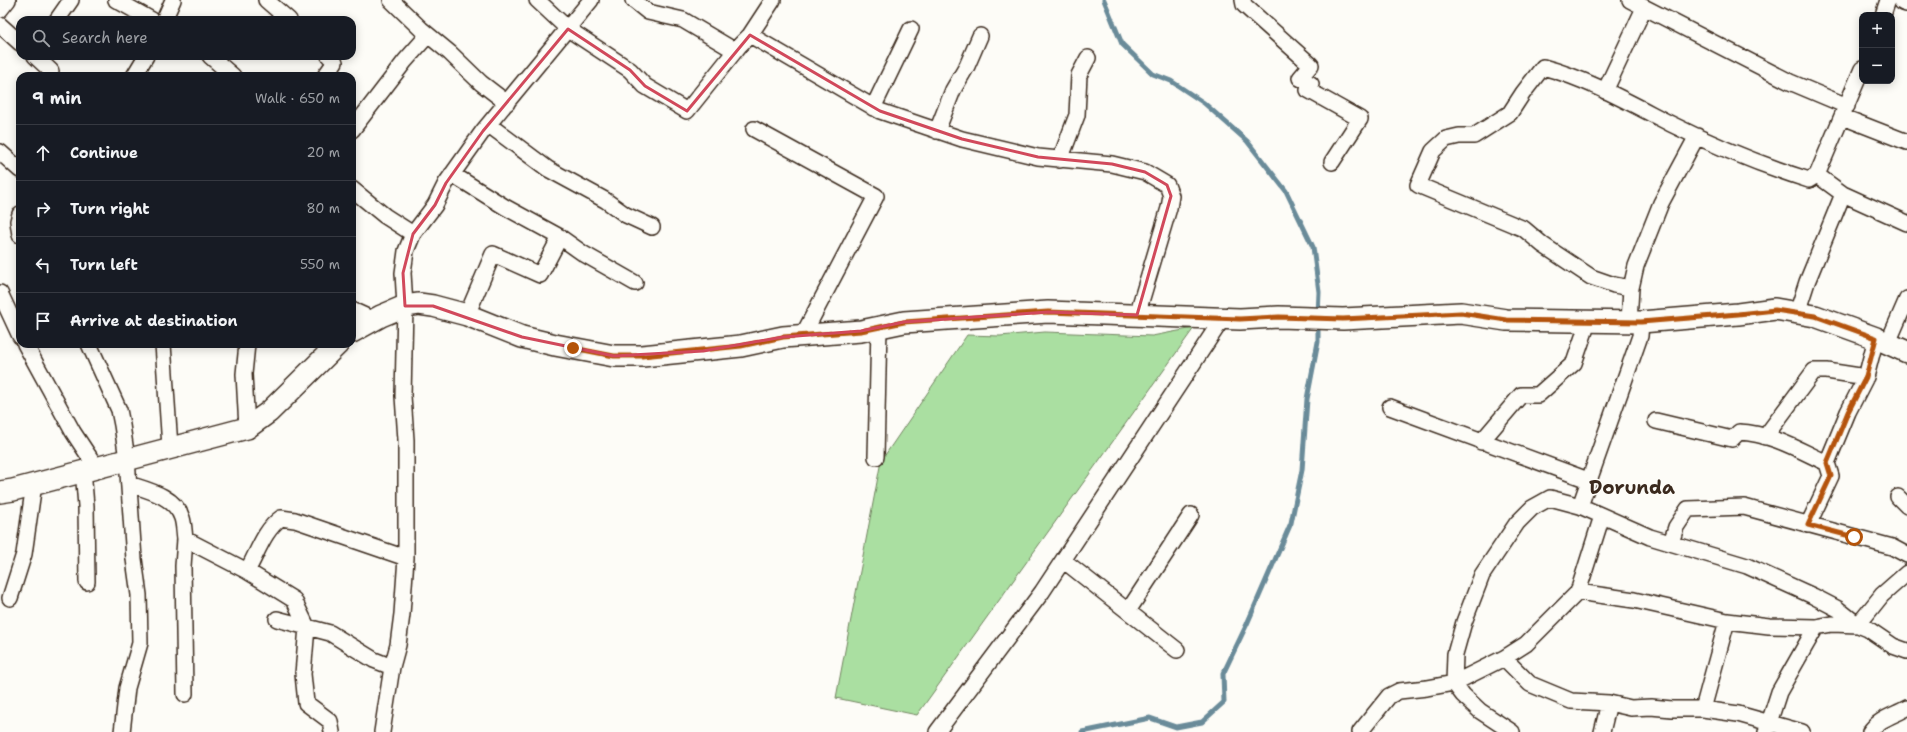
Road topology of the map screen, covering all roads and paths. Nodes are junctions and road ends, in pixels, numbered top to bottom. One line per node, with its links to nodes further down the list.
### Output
1 (8, 0): 15 (street)
2 (70, 0): 17 (street)
3 (116, 0): 18 (street)
4 (173, 0): 19 (street)
5 (266, 0): 20 (street)
6 (391, 0): 24 (street)
7 (537, 0): 22 (street)
8 (591, 0): 22 (street)
9 (633, 0): 28 (street)
10 (773, 0): 25 (street)
11 (1243, 0): 51 (street)
12 (1630, 0): 14 (street)
13 (1888, 0): 16 (street)
14 (1644, 8): 39 (street); 42 (street)
15 (0, 10)
16 (1884, 12)
17 (60, 16)
18 (145, 16)
19 (166, 16)
20 (284, 16)
21 (0, 25): 27 (street)
22 (568, 29): 28 (street); 40 (street)
23 (911, 29): 41 (street)
24 (428, 35): 40 (street); 43 (street)
25 (750, 35): 28 (street); 41 (street)
26 (980, 36): 46 (street)
27 (16, 39)
28 (739, 46)
29 (1088, 58): 50 (street)
30 (39, 60): 34 (street)
31 (144, 60): 35 (street)
32 (215, 60): 36 (street)
33 (333, 60): 37 (street)
34 (51, 71)
35 (136, 72)
36 (228, 72)
37 (328, 72)
38 (1859, 77): 42 (street)
39 (1605, 91): 47 (street); 62 (street)
40 (507, 102): 44 (street)
41 (873, 108): 46 (street)
42 (1845, 112): 48 (street); 54 (street)
43 (356, 125)
44 (489, 125): 53 (street); 58 (street)
45 (754, 129): 77 (street)
46 (937, 131): 50 (street)
47 (1697, 136): 54 (street); 62 (street)
48 (1907, 142)
49 (0, 152): 52 (street)
50 (1060, 160): 69 (street)
51 (1332, 162)
52 (16, 166)
53 (452, 174): 59 (street); 60 (street)
54 (1818, 175): 56 (street)
55 (356, 192): 59 (street)
56 (1842, 194): 57 (street); 67 (street)
57 (1907, 223)
58 (652, 227)
59 (413, 234): 65 (street)
60 (560, 237): 61 (street); 68 (street)
61 (635, 282)
62 (1631, 288): 73 (street)
63 (0, 293): 74 (street)
64 (1907, 299): 78 (street)
65 (405, 306): 68 (street); 71 (street); 107 (street)
66 (356, 312): 71 (street)
67 (1797, 313): 73 (street); 78 (street)
68 (468, 315): 77 (street)
69 (1137, 315): 70 (street); 75 (street)
70 (1222, 318): 72 (street); 108 (street)
71 (374, 320): 76 (street)
72 (1588, 322): 73 (street); 90 (street)
73 (1635, 322): 96 (street)
74 (16, 327)
75 (879, 327): 77 (street); 92 (street)
76 (356, 330)
77 (803, 335)
78 (1881, 341): 84 (street); 85 (street)
79 (27, 348): 95 (street)
80 (91, 348): 93 (street)
81 (163, 348): 91 (street)
82 (247, 348): 88 (street)
83 (334, 348): 88 (street)
84 (1907, 352)
85 (1866, 377): 89 (street); 94 (street)
86 (1390, 407): 90 (street)
87 (1656, 421): 89 (street)
88 (247, 428): 91 (street)
89 (1765, 437): 94 (street)
90 (1481, 442): 96 (street)
91 (170, 447): 93 (street)
92 (876, 457)
93 (127, 459): 95 (street); 98 (street)
94 (1827, 463): 103 (street)
95 (90, 468): 97 (street); 111 (street)
96 (1588, 480): 100 (street)
97 (34, 484): 99 (street); 113 (street)
98 (129, 484): 104 (street); 130 (street)
99 (0, 492)
100 (1580, 506): 102 (street); 124 (street)
101 (1191, 515): 114 (street)
102 (1602, 516): 105 (street); 112 (street)
103 (1808, 525): 105 (street); 106 (street)
104 (185, 539): 109 (street); 125 (street)
105 (1671, 543): 117 (street)
106 (1907, 555)
107 (406, 558): 109 (street); 123 (street)
108 (1063, 560): 114 (street); 133 (street)
109 (247, 572): 118 (street)
110 (1907, 572): 117 (street)
111 (87, 582)
112 (1578, 592): 116 (street); 122 (street)
113 (10, 598)
114 (1128, 611): 120 (street)
115 (277, 619): 118 (street)
116 (1727, 621): 119 (street); 128 (street)
117 (1858, 625): 119 (street); 121 (street)
118 (307, 627): 123 (street); 131 (street)
119 (1816, 627): 129 (street)
120 (1177, 650)
121 (1907, 651)
122 (1504, 658): 124 (street); 126 (street)
123 (392, 667): 132 (street)
124 (1454, 683): 134 (street); 135 (street)
125 (185, 694)
126 (1609, 703): 128 (street); 136 (street)
127 (1907, 708): 138 (street)
128 (1703, 709): 129 (street)
129 (1768, 727): 137 (street)
130 (122, 732)
131 (332, 732)
132 (382, 732)
133 (937, 732)
134 (1360, 732)
135 (1512, 732)
136 (1602, 732)
137 (1802, 732)
138 (1870, 732)

